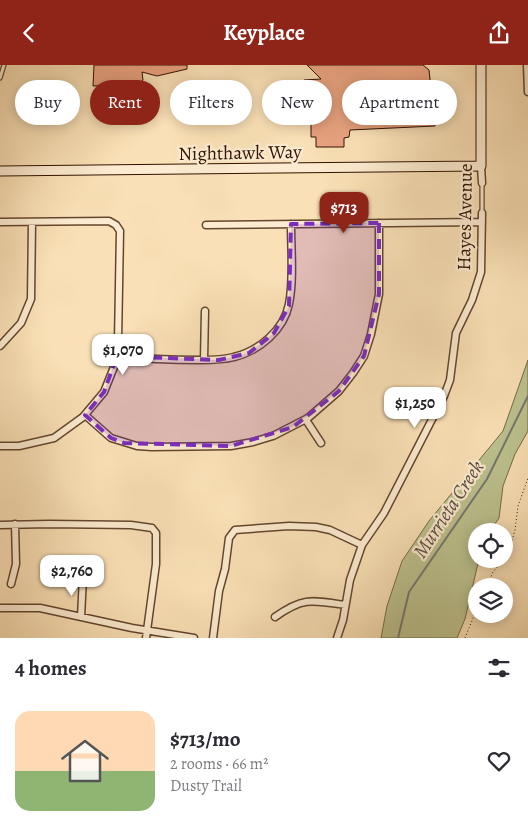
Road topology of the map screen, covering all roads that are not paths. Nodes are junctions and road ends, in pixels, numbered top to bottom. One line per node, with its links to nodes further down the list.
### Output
1 (4, 65): 4 (lane)
2 (481, 65): 6 (street, Hayes Avenue)
3 (528, 65): 5 (street)
4 (0, 78)
5 (528, 92)
6 (481, 166): 7 (street, Nighthawk Way); 8 (street, Hayes Avenue)
7 (0, 171)
8 (482, 183): 9 (lane, Hayes Avenue)
9 (482, 213): 12 (street, Hayes Avenue)
10 (0, 222): 11 (street)
11 (32, 222): 17 (street); 18 (street)
12 (482, 222): 13 (street); 26 (street, Hayes Avenue)
13 (379, 223): 15 (street); 21 (street)
14 (206, 225): 15 (street)
15 (291, 225): 19 (street)
16 (205, 311): 19 (street)
17 (0, 346)
18 (117, 356): 19 (street); 20 (street)
19 (204, 360)
20 (85, 415): 21 (street); 23 (street)
21 (306, 420): 22 (street)
22 (321, 443)
23 (0, 447)
24 (16, 524): 25 (street); 28 (street); 33 (street)
25 (0, 525)
26 (362, 545): 29 (street, Hayes Avenue); 35 (street)
27 (83, 577): 31 (street)
28 (10, 584)
29 (345, 605): 32 (street); 36 (street, Hayes Avenue)
30 (0, 608): 31 (street)
31 (81, 617): 33 (street)
32 (275, 617)
33 (147, 635): 34 (street)
34 (194, 638)
35 (213, 638)
36 (337, 638)

